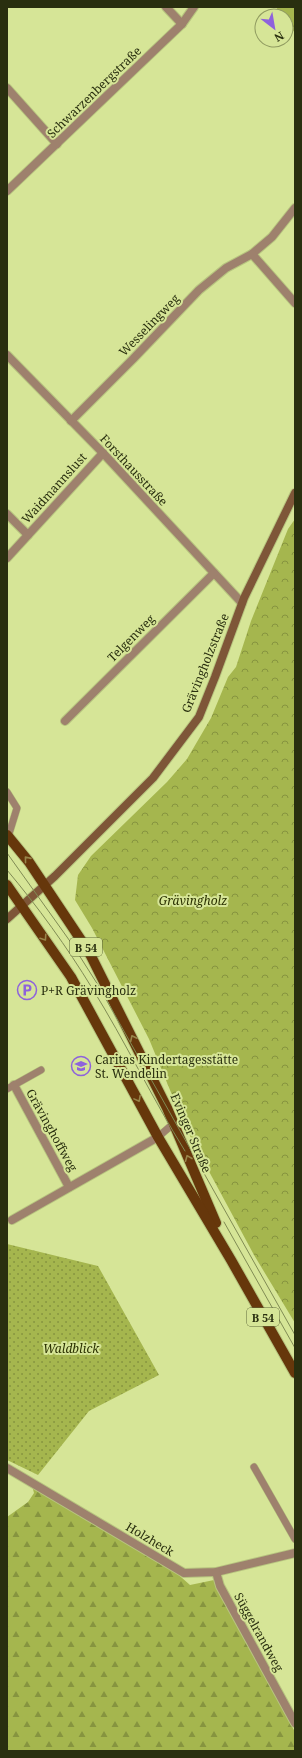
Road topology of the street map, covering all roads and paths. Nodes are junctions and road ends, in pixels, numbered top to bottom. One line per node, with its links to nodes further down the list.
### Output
1 (166, 7): 3 (street)
2 (194, 7): 3 (street, Schwarzenbergstraße)
3 (182, 24): 5 (street, Schwarzenbergstraße)
4 (7, 88): 5 (street)
5 (57, 144): 6 (street, Schwarzenbergstraße)
6 (7, 191)
7 (295, 208): 8 (street, Wesselingweg)
8 (252, 254): 9 (street); 11 (street, Wesselingweg)
9 (295, 303)
10 (7, 355): 11 (street, Forsthausstraße)
11 (70, 421): 12 (street, Forsthausstraße)
12 (103, 453): 15 (street, Waidmannslust); 17 (street, Forsthausstraße)
13 (295, 493): 18 (main road, Grävingholzstraße)
14 (7, 514): 15 (street)
15 (28, 535): 16 (street, Waidmannslust)
16 (7, 558)
17 (214, 573): 18 (street, Forsthausstraße); 19 (street, Telgenweg)
18 (242, 603): 22 (main road, Grävingholzstraße)
19 (65, 721)
20 (7, 792): 21 (lane)
21 (8, 836): 22 (main road, Evinger Straße / B 54, one-way to 21)
22 (46, 884): 24 (main road, Grävingholzstraße); 28 (main road, Evinger Straße / B 54, one-way to 22)
23 (7, 885): 24 (main road, Evinger Straße / B 54)
24 (22, 906): 25 (main road, Grävingholzstraße); 29 (main road, Evinger Straße / B 54, one-way to 29)
25 (7, 920)
26 (41, 1070): 27 (lane, Grävinghoffweg)
27 (10, 1087): 30 (street, Grävinghoffweg)
28 (173, 1124): 29 (lane); 32 (main road, Evinger Straße / B 54, one-way to 28)
29 (158, 1137): 30 (street, Grävinghoffweg); 32 (main road, Evinger Straße / B 54)
30 (69, 1187): 31 (street, Grävinghoffweg)
31 (12, 1220)
32 (231, 1260): 33 (main road, Evinger Straße / B 54)
33 (295, 1373)
34 (254, 1467): 36 (lane)
35 (7, 1468): 38 (street, Holzheck)
36 (295, 1539)
37 (295, 1553): 38 (street, Holzheck)
38 (216, 1572): 39 (street, Süggelrandweg)
39 (295, 1723)

